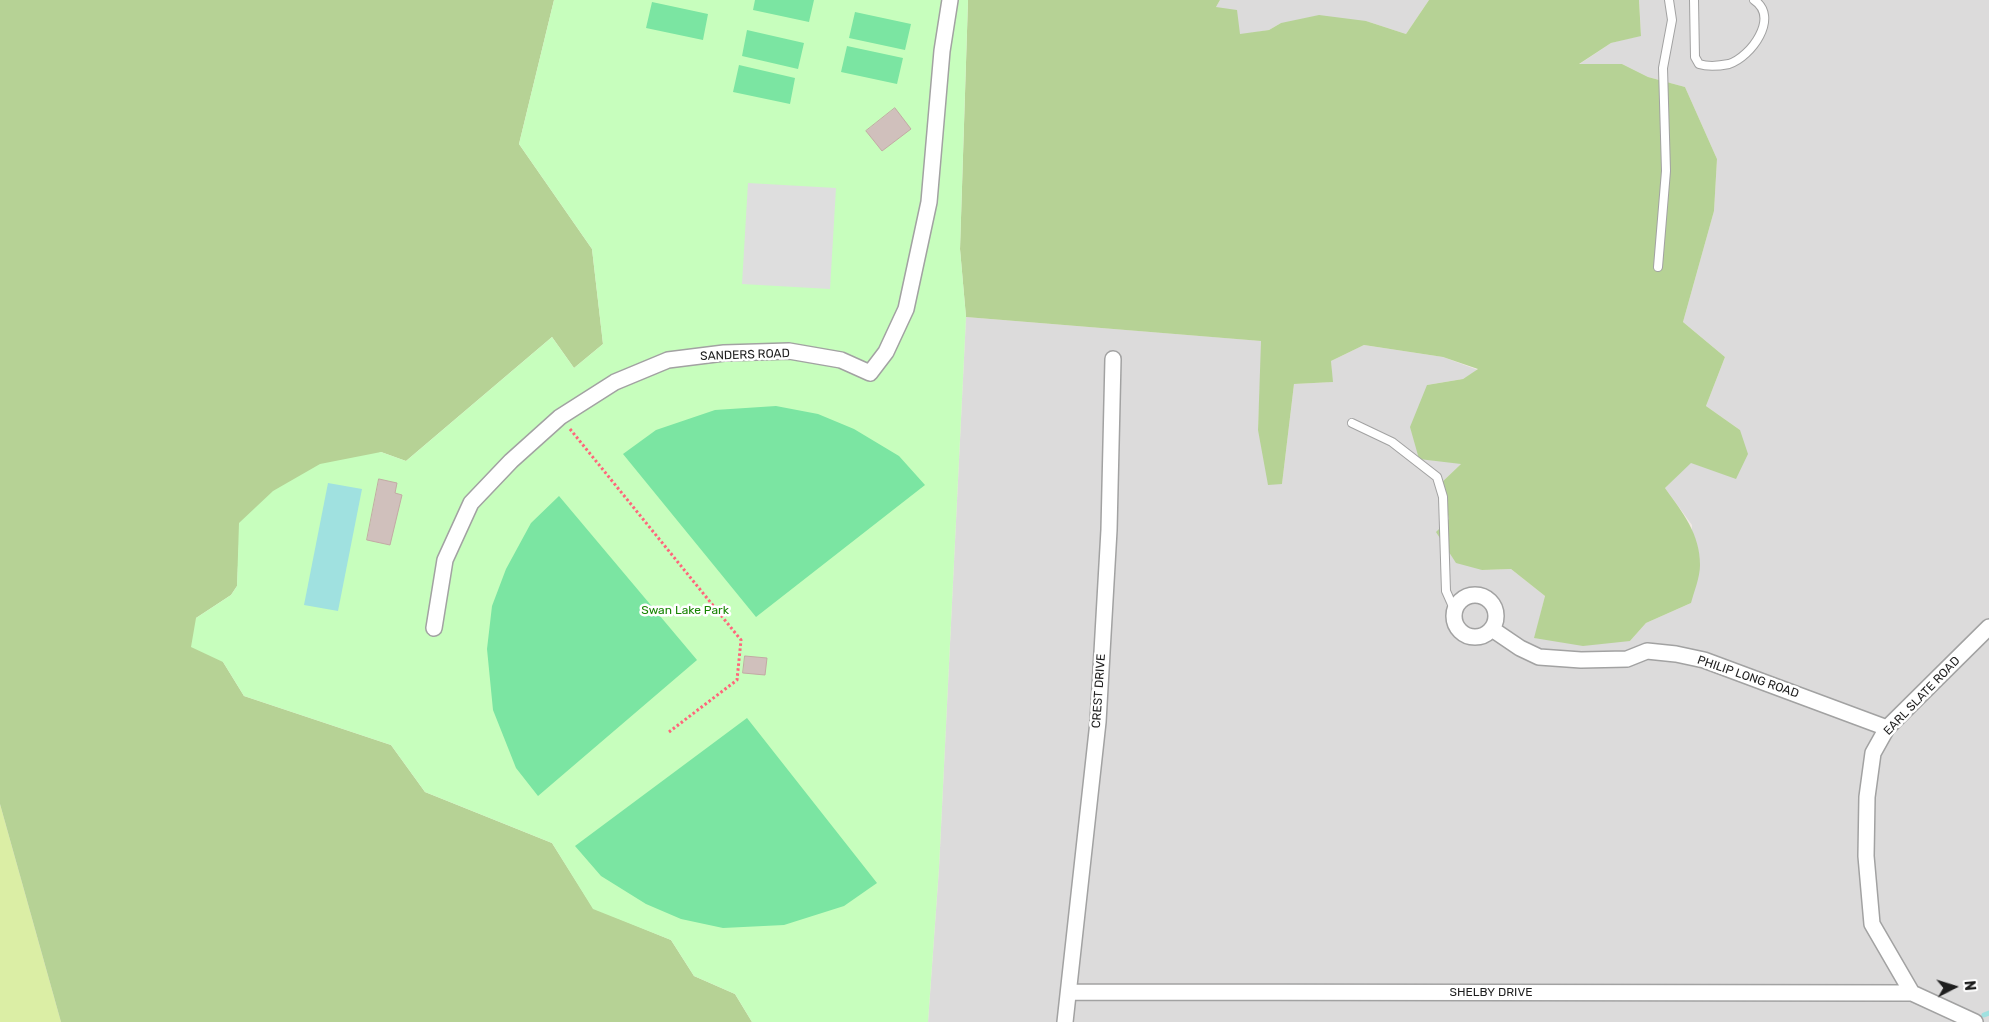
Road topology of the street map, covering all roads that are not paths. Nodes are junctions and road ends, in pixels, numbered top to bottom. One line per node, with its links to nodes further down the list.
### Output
1 (950, 0): 10 (street, SANDERS ROAD)
2 (1669, 0): 5 (lane)
3 (1694, 0): 4 (lane)
4 (1754, 0)
5 (1658, 267)
6 (1113, 359): 13 (street, CREST DRIVE)
7 (1352, 424): 8 (lane)
8 (1454, 609): 11 (street); 11 (street)
9 (1989, 627): 12 (street, EARL SLATE ROAD)
10 (434, 628)
11 (1492, 629): 12 (street, PHILIP LONG ROAD)
12 (1887, 728): 14 (street, EARL SLATE ROAD)
13 (1070, 992): 14 (street, SHELBY DRIVE); 15 (street, CREST DRIVE)
14 (1912, 993): 16 (street)
15 (1065, 1022)
16 (1975, 1022)

